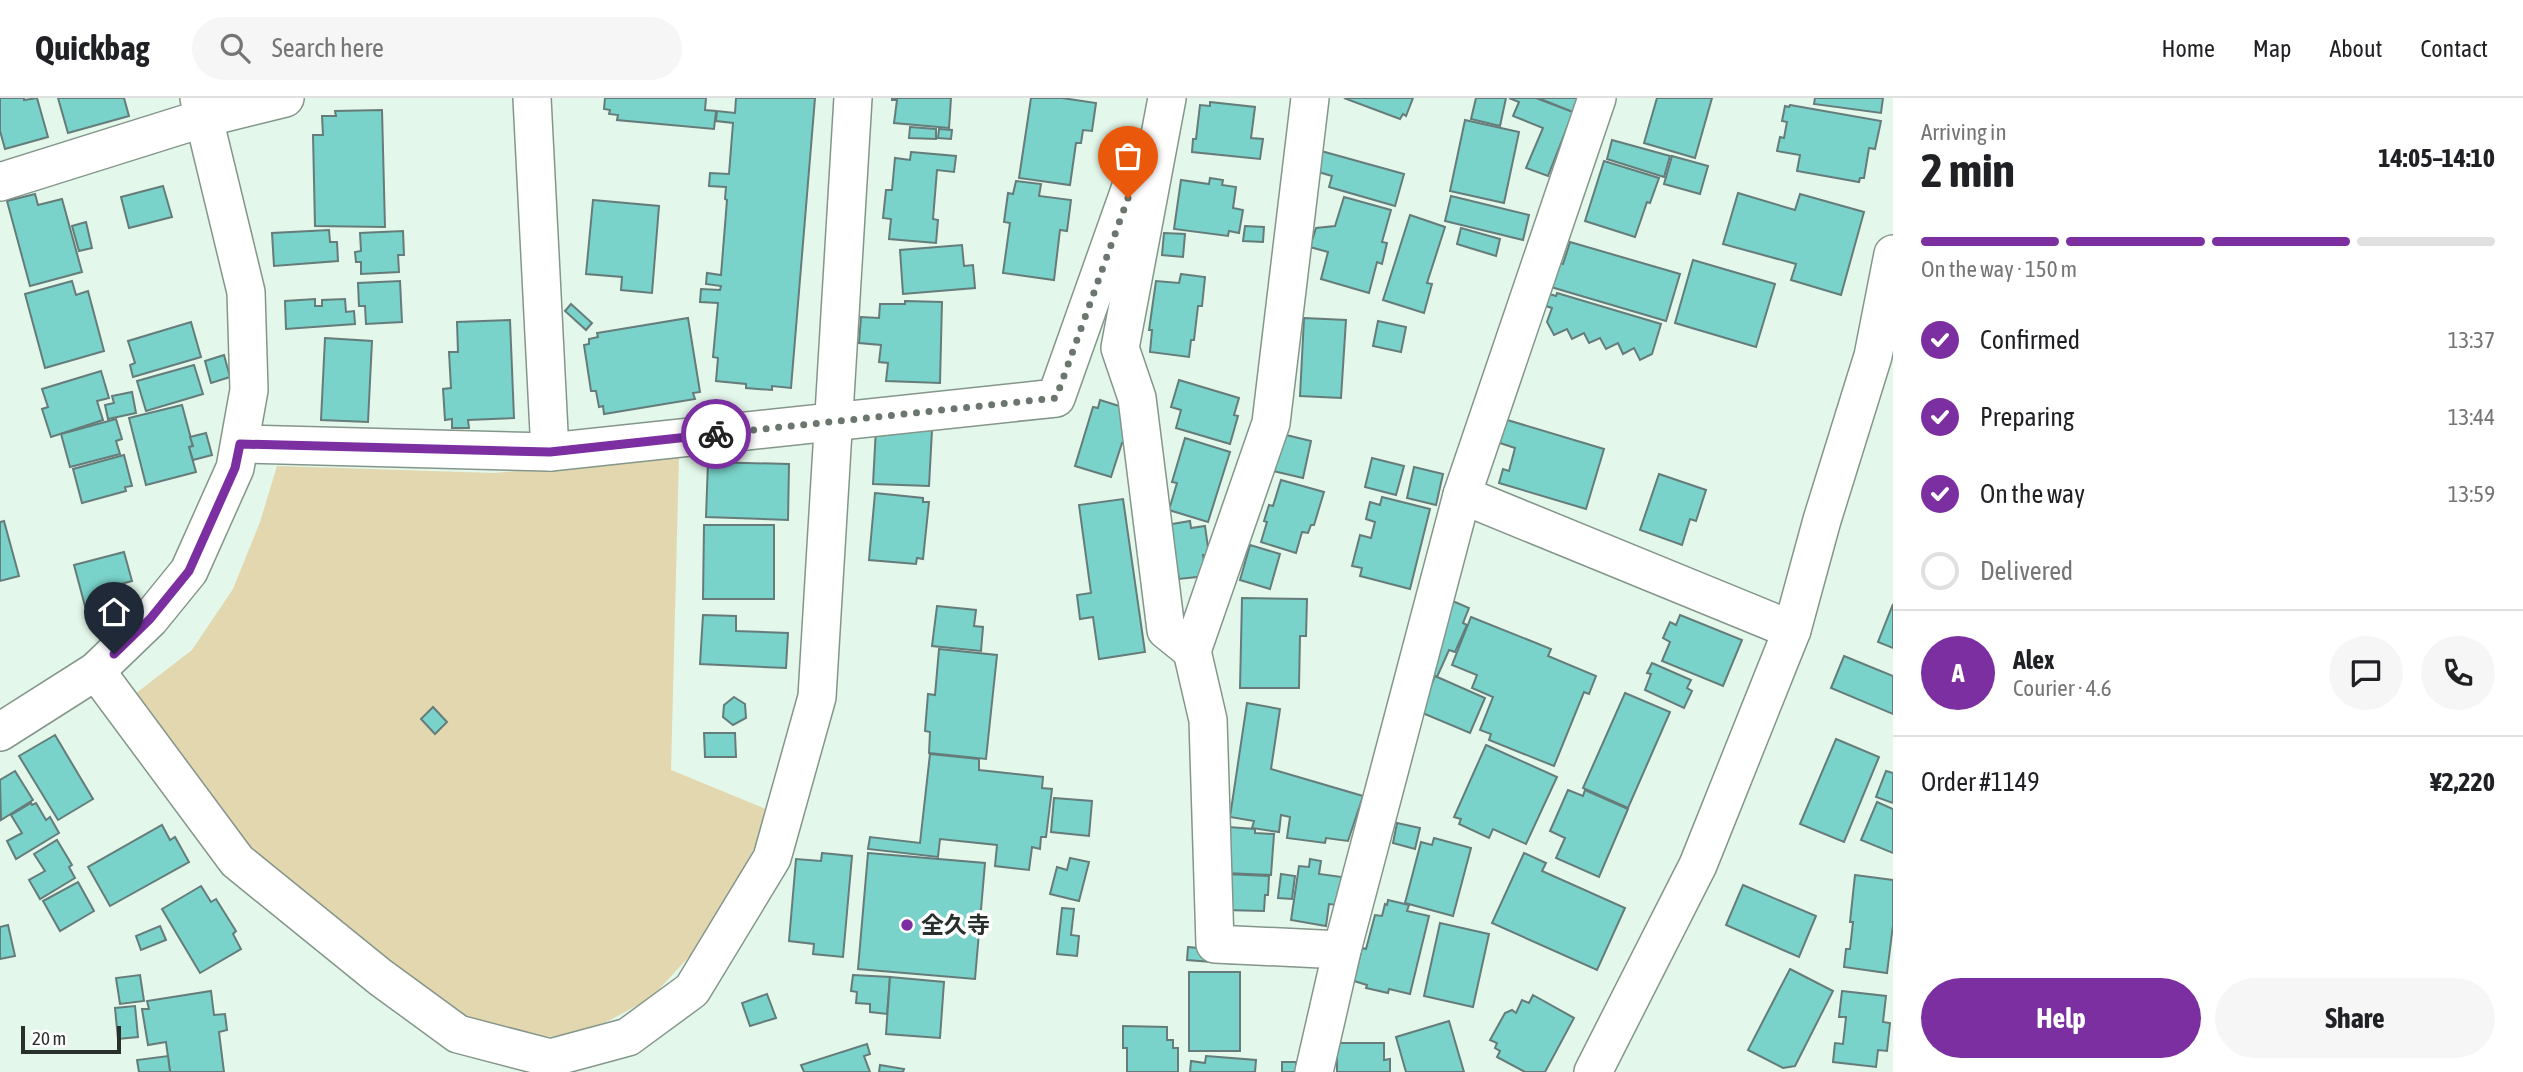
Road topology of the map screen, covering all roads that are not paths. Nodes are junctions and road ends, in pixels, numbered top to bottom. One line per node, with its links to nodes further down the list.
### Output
1 (285, 98): 7 (street)
2 (532, 98): 13 (street)
3 (853, 98): 11 (street)
4 (1165, 98): 11 (street); 16 (street)
5 (1310, 98): 16 (street)
6 (1597, 98): 14 (street)
7 (201, 108): 8 (street); 12 (street)
8 (0, 182)
9 (1893, 254): 10 (street)
10 (1883, 359): 15 (street)
11 (834, 421): 13 (street); 17 (street)
12 (240, 444): 13 (street); 17 (street)
13 (550, 452)
14 (1462, 495): 15 (street); 19 (street)
15 (1793, 629): 21 (street)
16 (1192, 651): 19 (street)
17 (96, 671): 18 (street)
18 (0, 732)
19 (1342, 950): 20 (street)
20 (1314, 1072)
21 (1593, 1072)

